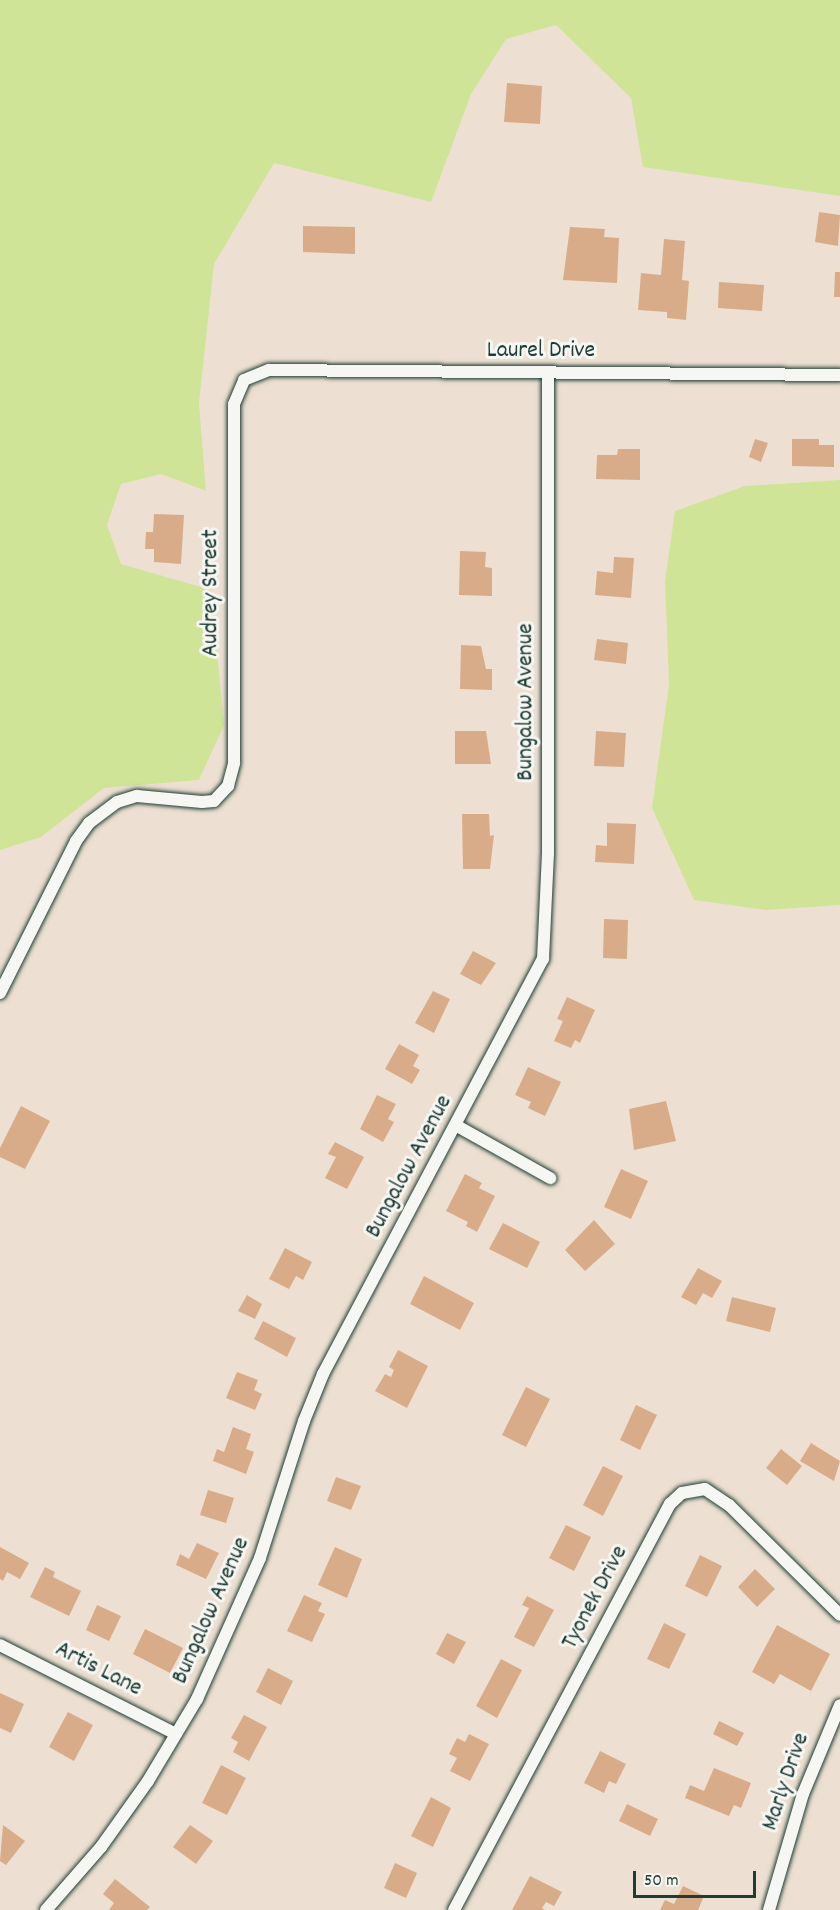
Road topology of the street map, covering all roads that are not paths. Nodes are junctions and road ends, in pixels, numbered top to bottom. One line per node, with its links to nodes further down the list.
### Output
1 (548, 373): 2 (street, Laurel Drive); 3 (street, Laurel Drive); 5 (street, Bungalow Avenue)
2 (840, 375)
3 (244, 380): 4 (street, Audrey Street)
4 (0, 993)
5 (457, 1126): 6 (street); 10 (street, Bungalow Avenue)
6 (549, 1178)
7 (840, 1615): 12 (street, Tyonek Drive)
8 (0, 1645): 10 (street, Artis Lane)
9 (840, 1705): 13 (street, Marly Drive)
10 (176, 1734): 11 (street, Bungalow Avenue)
11 (46, 1910)
12 (454, 1910)
13 (769, 1910)

